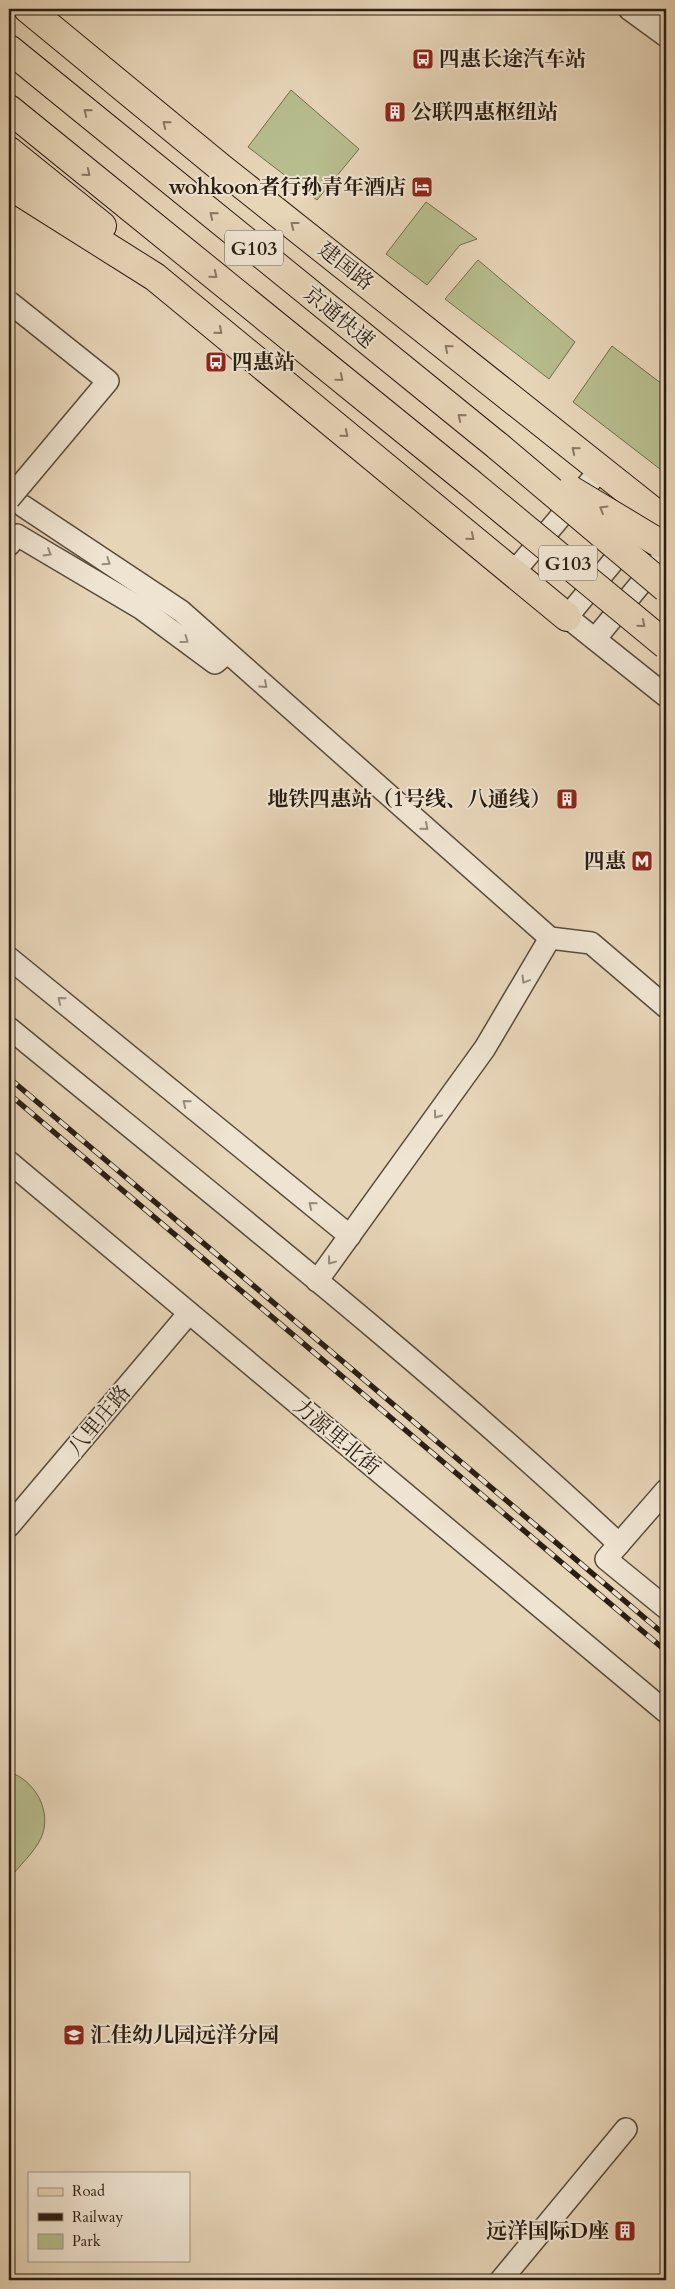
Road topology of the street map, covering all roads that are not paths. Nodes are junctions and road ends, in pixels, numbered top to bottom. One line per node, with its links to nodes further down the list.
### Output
1 (28, 9): 13 (main road, 建国路, one-way to 1)
2 (629, 9): 5 (street)
3 (658, 9): 4 (street)
4 (666, 15)
5 (666, 36)
6 (9, 48): 12 (main road, 京通快速 / G103, one-way to 6)
7 (9, 109): 23 (main road, G103, one-way to 23, bridge)
8 (9, 151): 10 (main road)
9 (9, 185): 10 (main road)
10 (155, 278): 19 (main road, one-way to 19)
11 (9, 302): 14 (street, bridge)
12 (499, 447): 17 (main road, one-way to 12, bridge); 20 (main road, 京通快速 / G103, bridge)
13 (600, 470): 15 (main road, 建国路); 19 (street)
14 (16, 503): 24 (street, one-way to 24)
15 (660, 517): 21 (street)
16 (9, 545): 24 (street, one-way to 24)
17 (666, 549)
18 (666, 553): 22 (street)
19 (514, 572): 21 (main road)
20 (666, 588)
21 (567, 617): 22 (street)
22 (595, 639): 25 (street)
23 (666, 645)
24 (228, 653): 26 (street, one-way to 26)
25 (666, 696)
26 (550, 938): 28 (street); 31 (street, one-way to 31)
27 (9, 958): 31 (street, one-way to 27)
28 (666, 1007)
29 (9, 1028): 32 (street)
30 (9, 1162): 33 (street, 力源里北街)
31 (350, 1236): 32 (street, one-way to 32)
32 (317, 1281): 36 (street)
33 (189, 1314): 35 (street, 八里庄路); 38 (street, 力源里北街)
34 (666, 1490): 36 (street)
35 (9, 1526)
36 (619, 1544): 37 (street)
37 (666, 1608)
38 (666, 1712)
39 (626, 2129): 40 (street)
40 (500, 2280)

